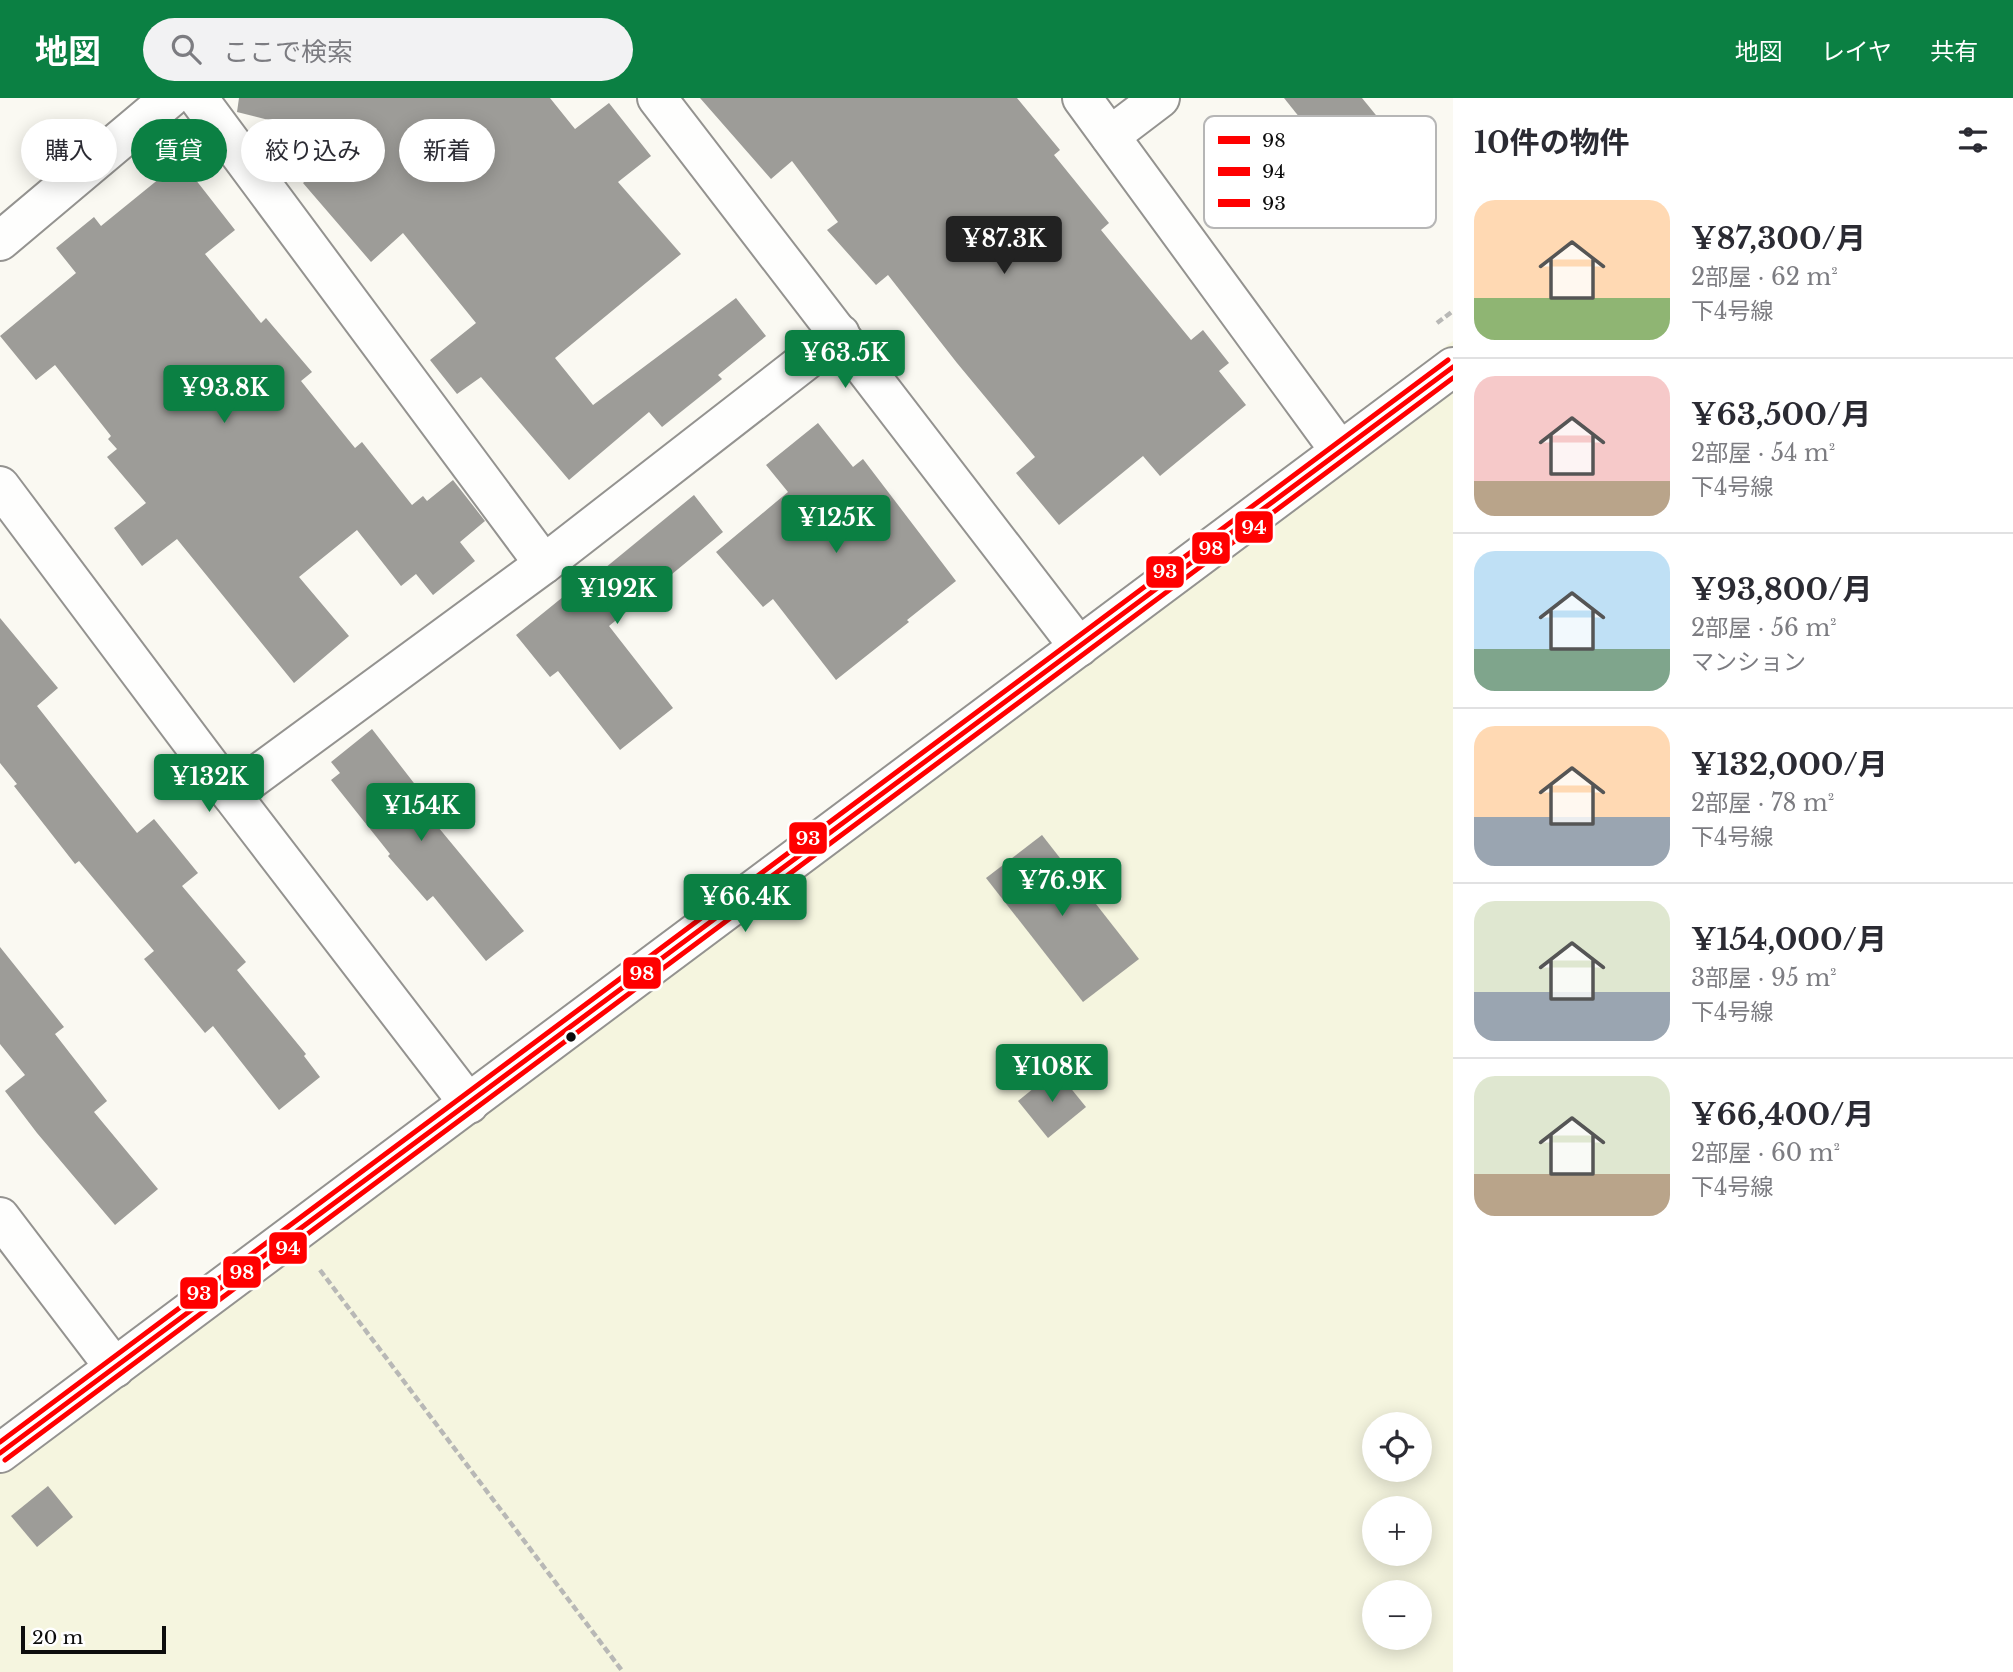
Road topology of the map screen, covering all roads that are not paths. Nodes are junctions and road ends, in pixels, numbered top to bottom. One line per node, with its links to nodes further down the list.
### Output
1 (170, 98): 7 (street)
2 (198, 98): 12 (street)
3 (657, 98): 8 (street)
4 (1082, 98): 6 (street)
5 (1160, 98): 6 (street)
6 (1110, 136): 10 (street)
7 (0, 241)
8 (840, 334): 12 (street); 13 (street)
9 (1453, 367): 10 (street)
10 (1340, 451): 13 (street)
11 (0, 486): 14 (street)
12 (544, 564): 14 (street)
13 (1079, 647): 15 (street)
14 (231, 794): 15 (street)
15 (469, 1104): 17 (street)
16 (0, 1217): 17 (street)
17 (115, 1368): 18 (street)
18 (0, 1453)

